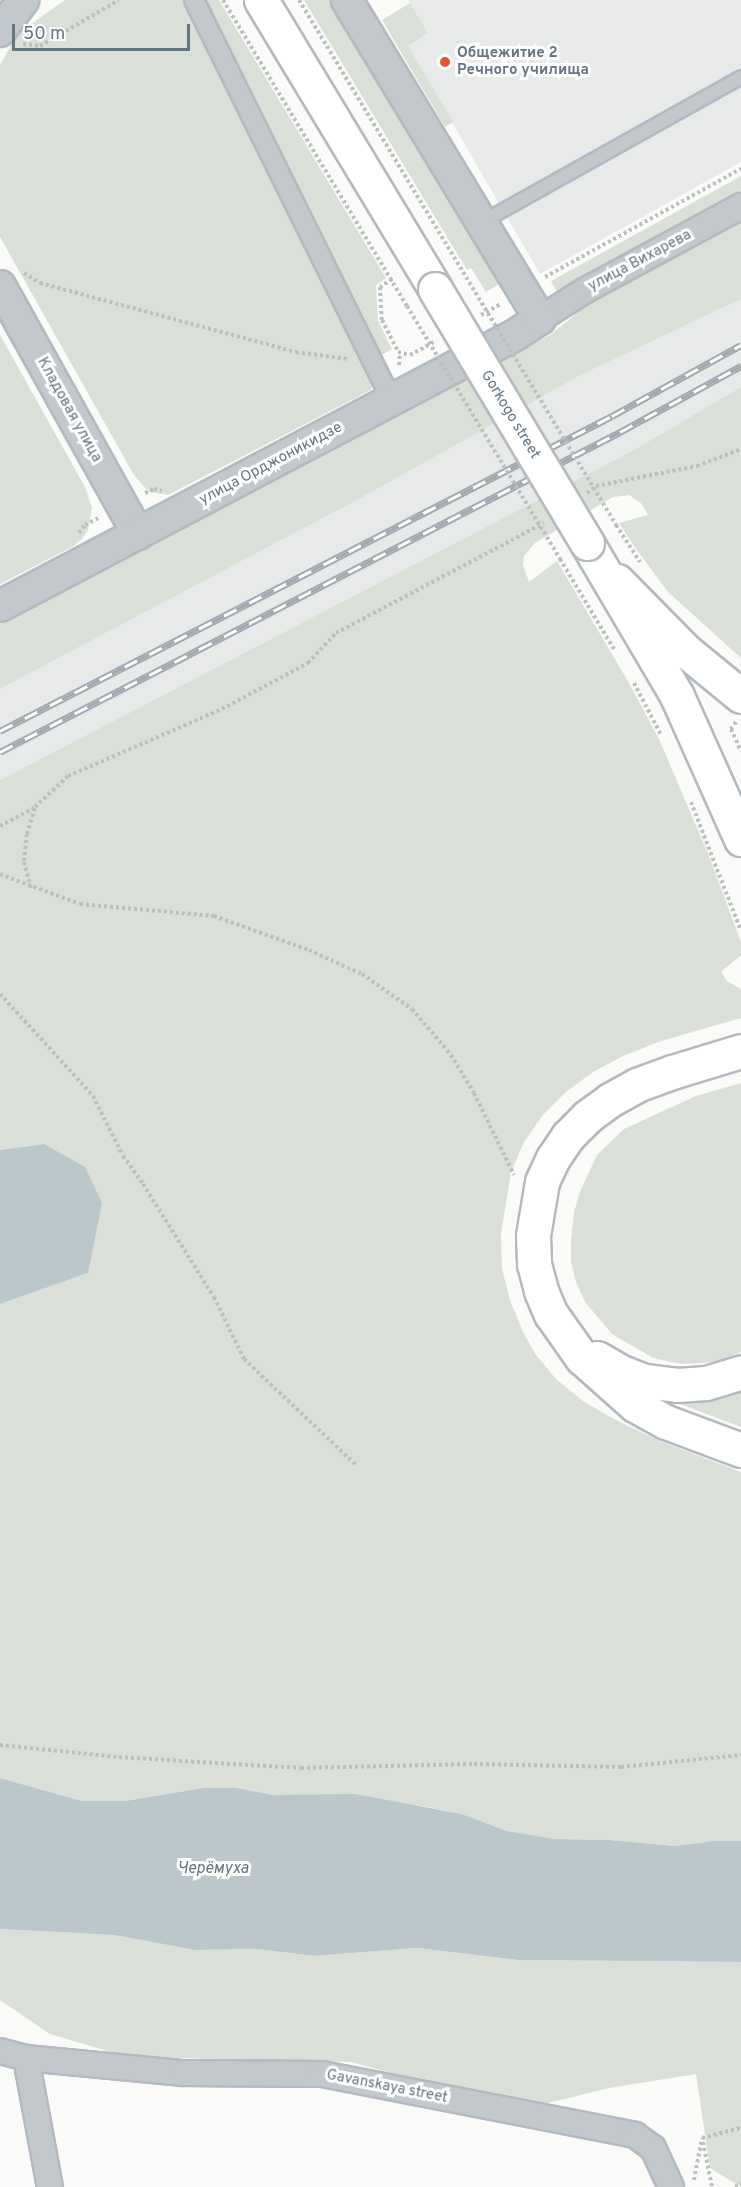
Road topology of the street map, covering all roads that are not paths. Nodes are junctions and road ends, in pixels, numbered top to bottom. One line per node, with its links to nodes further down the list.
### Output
1 (23, 0): 5 (street)
2 (194, 0): 11 (street)
3 (261, 0): 13 (main road, Gorkogo street, bridge)
4 (347, 0): 8 (street)
5 (7, 37)
6 (741, 77): 8 (lane)
7 (741, 206): 10 (street, улица Вихарева)
8 (482, 222): 10 (street)
9 (10, 278): 12 (street, Кладовая улица)
10 (540, 318): 11 (street, улица Орджоникидзе)
11 (392, 400): 12 (street, улица Орджоникидзе)
12 (138, 534): 14 (street, улица Орджоникидзе)
13 (573, 551): 15 (main road); 16 (main road, Gorkogo street)
14 (0, 606)
15 (741, 696)
16 (741, 839)
17 (741, 1051): 18 (main road)
18 (541, 1291): 19 (main road); 20 (main road)
19 (741, 1372)
20 (741, 1450)
21 (0, 2051): 22 (street, Gavanskaya street)
22 (26, 2058): 23 (street); 24 (street, Gavanskaya street)
23 (50, 2187)
24 (670, 2187)

